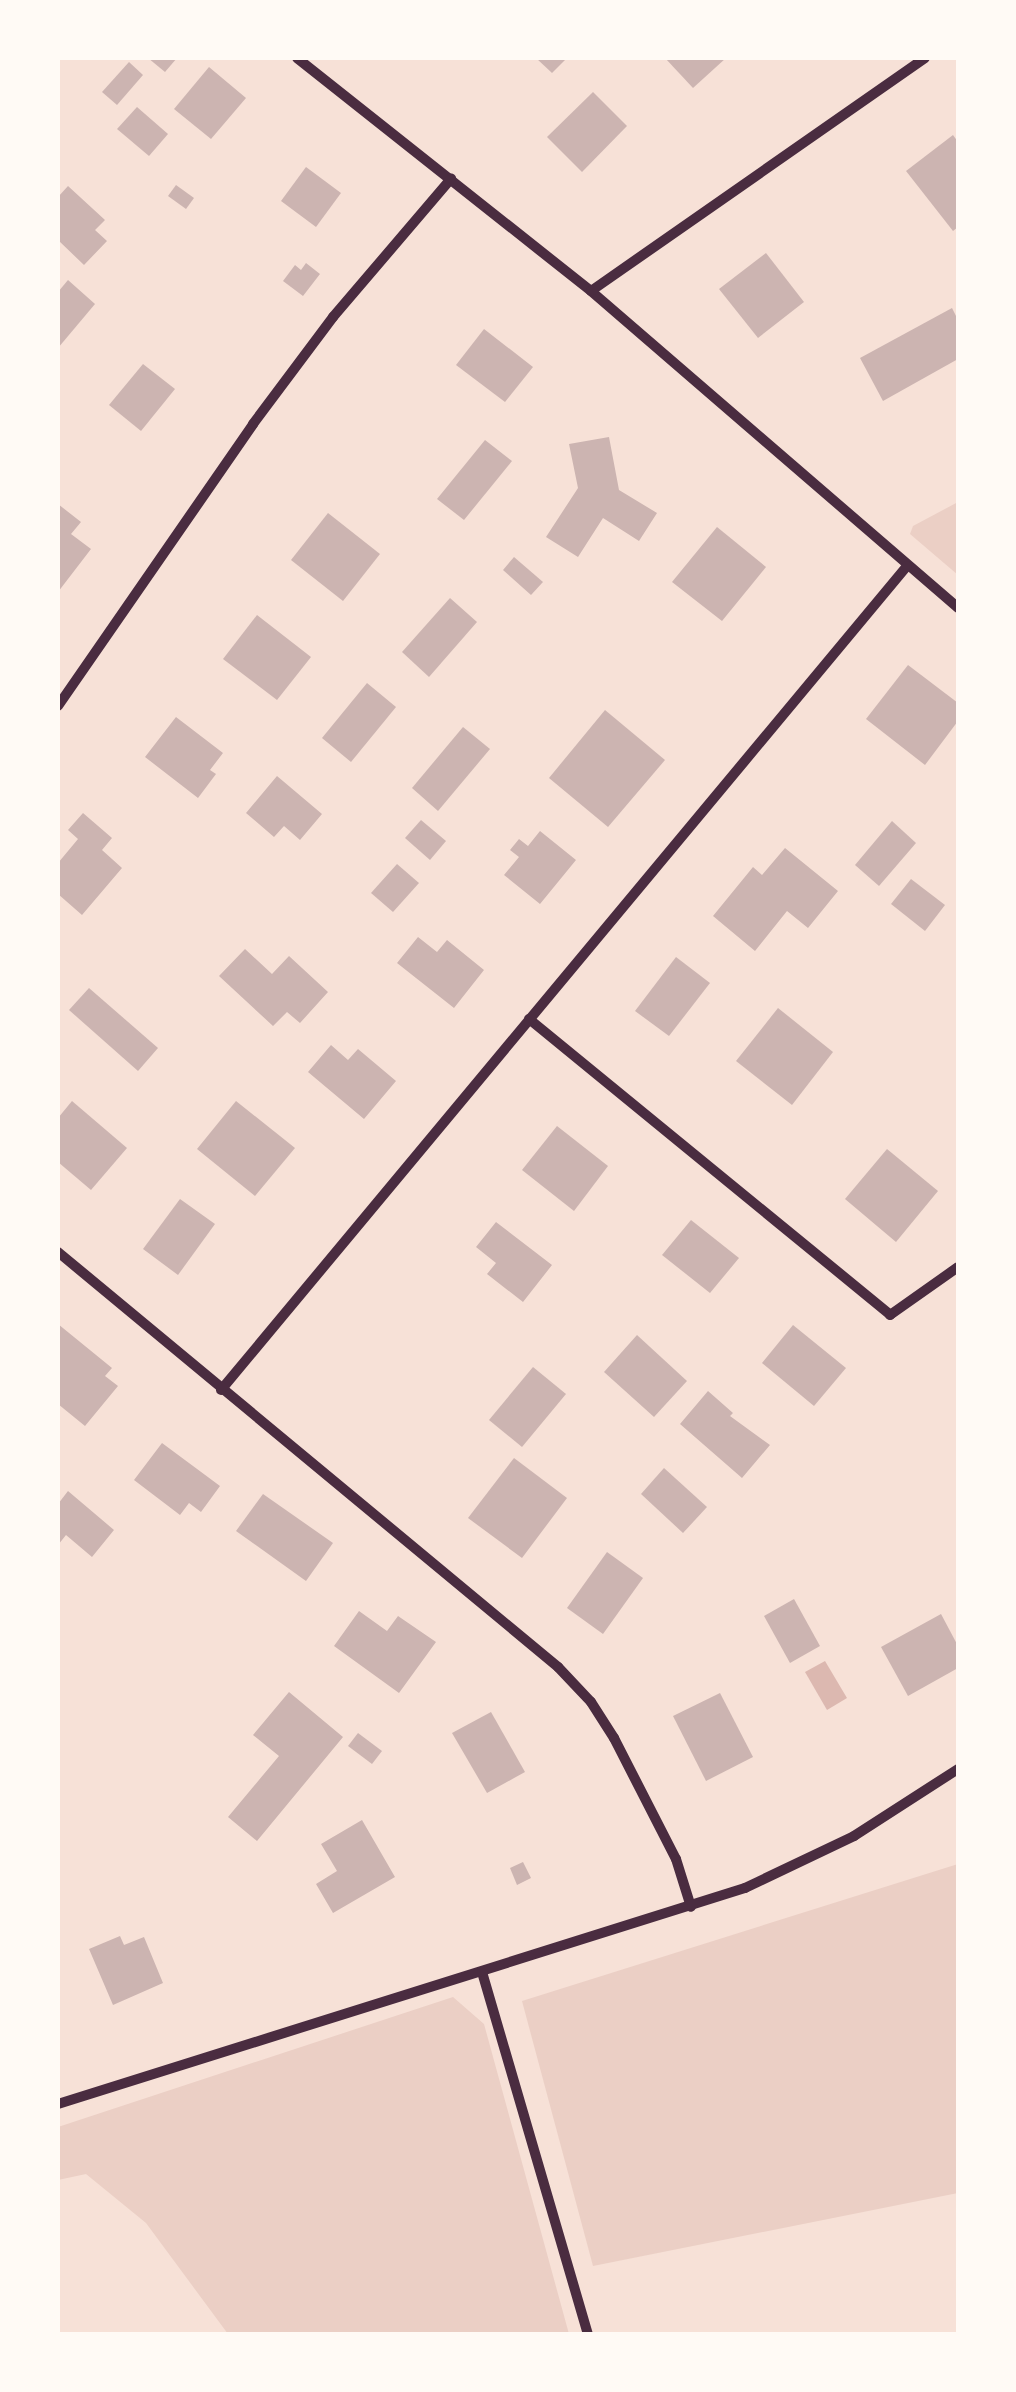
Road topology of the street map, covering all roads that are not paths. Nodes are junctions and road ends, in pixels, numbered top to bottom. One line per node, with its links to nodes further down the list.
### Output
1 (297, 58): 3 (street)
2 (925, 58): 4 (street)
3 (451, 179): 4 (street); 7 (street)
4 (591, 291): 5 (street)
5 (907, 566): 6 (street); 8 (street)
6 (958, 608)
7 (58, 706)
8 (528, 1019): 10 (street); 11 (street)
9 (58, 1252): 11 (street)
10 (958, 1267)
11 (221, 1390): 13 (street)
12 (958, 1769): 13 (street)
13 (691, 1906): 14 (street)
14 (482, 1972): 15 (street); 16 (street)
15 (58, 2104)
16 (588, 2334)

